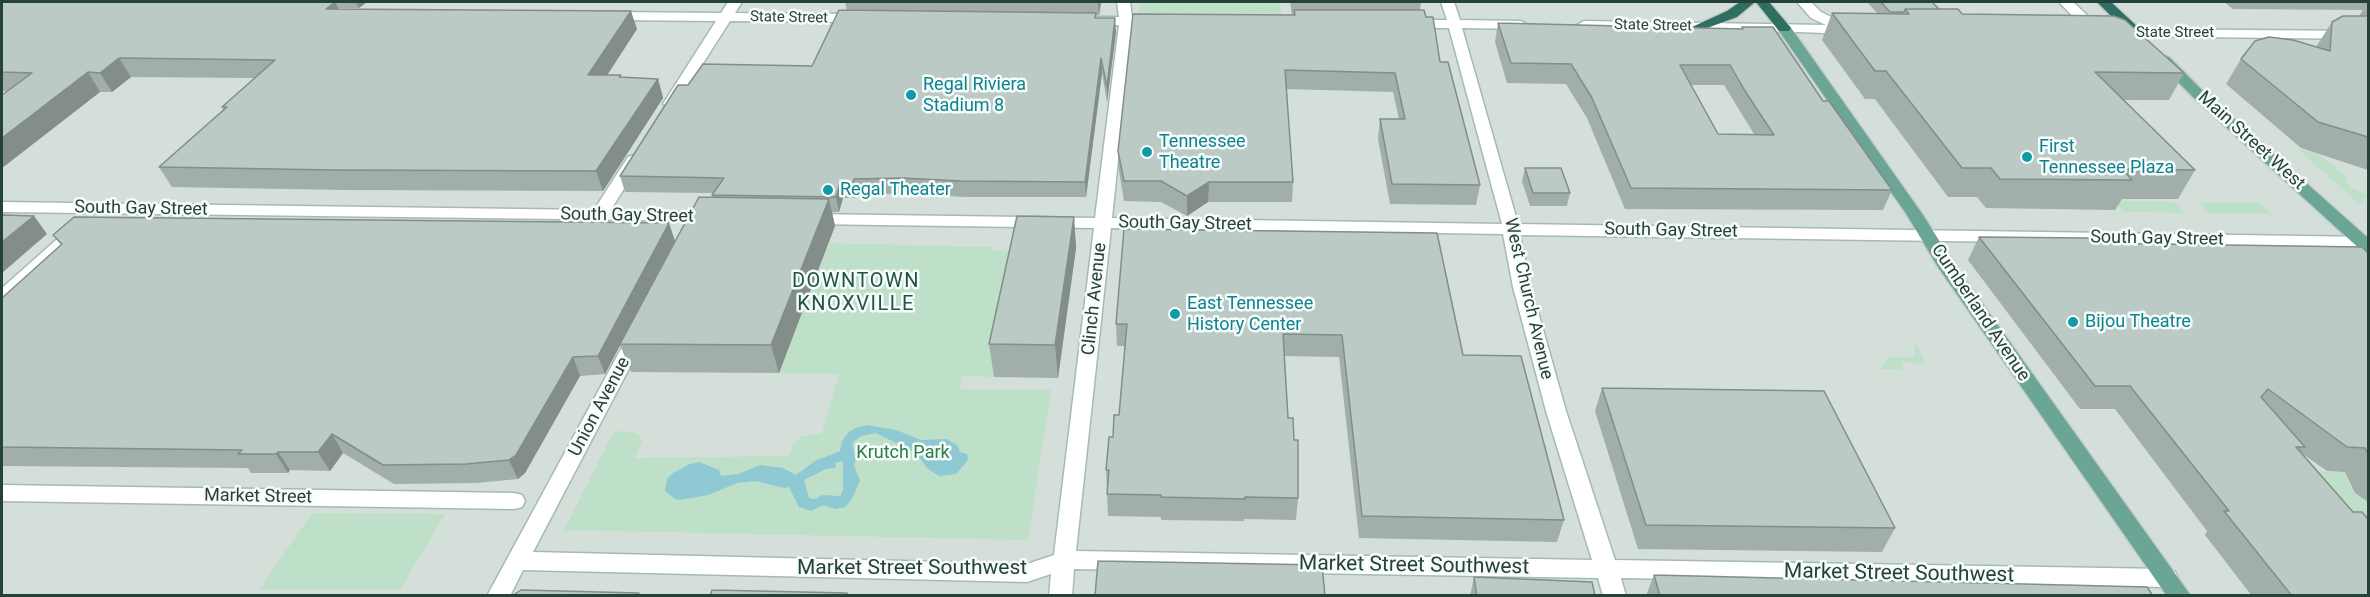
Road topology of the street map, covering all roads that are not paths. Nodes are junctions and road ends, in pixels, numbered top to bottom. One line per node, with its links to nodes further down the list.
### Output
1 (735, 2): 10 (street)
2 (1124, 2): 13 (street, Clinch Avenue)
3 (1448, 2): 16 (street, West Church Avenue)
4 (1748, 2): 19 (highway)
5 (1763, 2): 20 (highway)
6 (1804, 2): 21 (street)
7 (2066, 2): 23 (street, State Street)
8 (2104, 2): 23 (highway)
9 (591, 16): 10 (street, State Street)
10 (726, 17): 11 (street, State Street); 25 (street)
11 (869, 19)
12 (1082, 21): 13 (street)
13 (1126, 21): 14 (street); 33 (street, Clinch Avenue)
14 (1174, 21)
15 (1393, 24): 16 (street)
16 (1456, 24): 17 (street); 34 (street, West Church Avenue)
17 (1535, 25)
18 (1570, 25): 19 (street, State Street)
19 (1699, 27): 20 (street, State Street)
20 (1784, 28): 21 (street, State Street); 35 (main road, Cumberland Avenue)
21 (1846, 30): 22 (street, State Street)
22 (1869, 30)
23 (2136, 33): 24 (street, State Street); 37 (main road, Main Street West)
24 (2368, 35)
25 (660, 118)
26 (642, 148): 29 (street)
27 (2, 207): 28 (street, South Gay Street)
28 (103, 208): 29 (street, South Gay Street); 38 (street)
29 (599, 215): 30 (street, South Gay Street)
30 (698, 217): 31 (street, South Gay Street); 36 (street)
31 (733, 218)
32 (791, 219): 33 (street, South Gay Street)
33 (1104, 223): 34 (street, South Gay Street); 42 (street, Clinch Avenue)
34 (1509, 228): 35 (street, South Gay Street); 44 (street, West Church Avenue)
35 (1928, 236): 37 (street, South Gay Street); 45 (main road, Cumberland Avenue)
36 (688, 237)
37 (2366, 244)
38 (2, 297)
39 (647, 317): 43 (street, Union Avenue)
40 (2, 493): 41 (street, Market Street)
41 (514, 501)
42 (1064, 560): 43 (street, Market Street Southwest); 44 (street, Market Street Southwest); 47 (street, Clinch Avenue)
43 (518, 561): 46 (street, Union Avenue)
44 (1608, 570): 45 (street, Market Street Southwest); 48 (street, West Church Avenue)
45 (2174, 587)
46 (498, 596)
47 (1060, 596)
48 (1615, 596)

